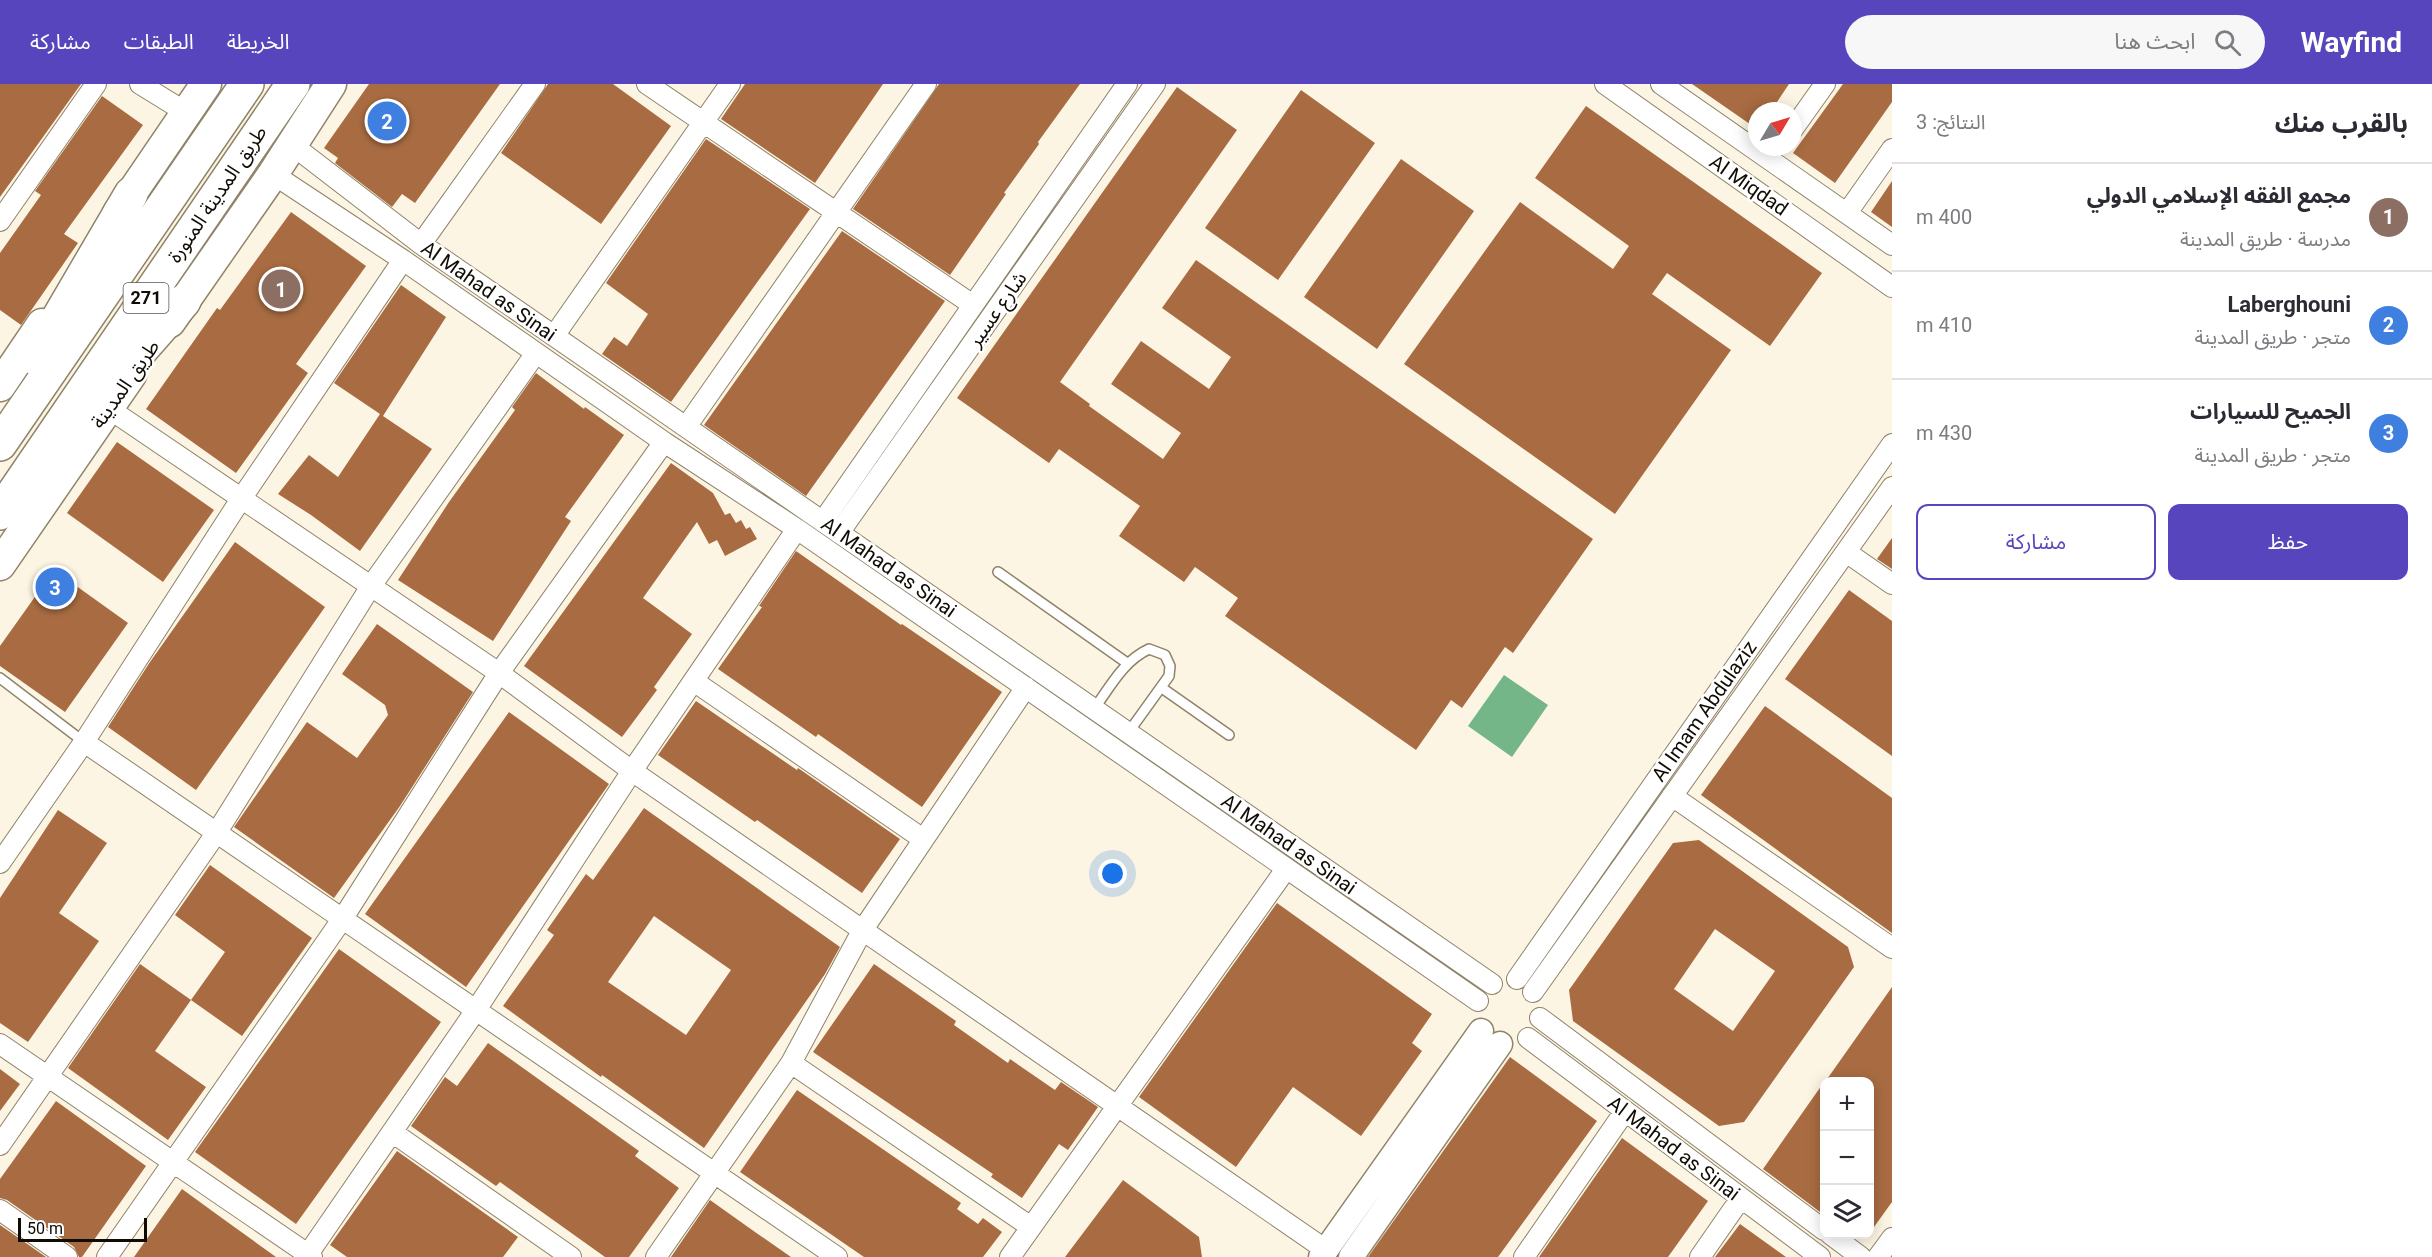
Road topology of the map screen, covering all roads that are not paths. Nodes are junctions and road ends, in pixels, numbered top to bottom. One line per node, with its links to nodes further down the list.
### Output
1 (96, 84): 27 (street)
2 (140, 84): 16 (street)
3 (206, 84): 16 (main road)
4 (247, 84): 41 (highway, طريق المدينة المنورة / 271)
5 (293, 84): 45 (highway, طريق المدينة المنورة / 271)
6 (331, 84): 20 (main road, طريق المدينة)
7 (535, 84): 28 (street)
8 (647, 84): 18 (street)
9 (730, 84): 18 (street)
10 (926, 84): 25 (street)
11 (1127, 84): 33 (street, شارع عسير)
12 (1155, 84): 48 (street, شارع عسير)
13 (1605, 84): 31 (street, Al Miqdad)
14 (1661, 84): 19 (street, Al Miqdad)
15 (1825, 84): 17 (street)
16 (187, 113): 24 (main road)
17 (1802, 116)
18 (704, 122): 25 (street); 34 (street)
19 (1748, 137)
20 (291, 144): 23 (main road, طريق المدينة); 28 (street, Al Mahad as Sinai)
21 (1892, 149): 26 (street)
22 (1777, 156): 26 (street, Al Miqdad)
23 (273, 174): 30 (street, Al Mahad as Sinai); 32 (main road, طريق المدينة)
24 (131, 194): 36 (main road); 38 (highway)
25 (836, 212): 33 (street); 39 (street)
26 (1847, 213): 29 (street, Al Miqdad)
27 (0, 221)
28 (421, 244): 34 (street, Al Mahad as Sinai)
29 (1892, 245)
30 (403, 260): 35 (street, Al Mahad as Sinai); 44 (street)
31 (1892, 287)
32 (184, 301): 37 (main road, طريق المدينة); 45 (highway)
33 (973, 305): 46 (street, شارع عسير)
34 (554, 336): 39 (street, Al Mahad as Sinai)
35 (536, 353): 40 (street, Al Mahad as Sinai); 53 (street)
36 (0, 386)
37 (108, 408): 44 (street); 50 (main road, طريق المدينة)
38 (0, 418)
39 (686, 427): 46 (street, Al Mahad as Sinai)
40 (664, 442): 47 (street, Al Mahad as Sinai); 55 (street)
41 (0, 444)
42 (1892, 444): 73 (street, Al Imam Abdulaziz)
43 (1892, 487): 49 (street)
44 (241, 499): 53 (street); 63 (street)
45 (6, 504)
46 (823, 521): 48 (street, Al Mahad as Sinai)
47 (797, 529): 57 (street); 58 (street, Al Mahad as Sinai)
48 (839, 533): 60 (street, Al Mahad as Sinai)
49 (1846, 552): 52 (street); 65 (street)
50 (0, 565)
51 (998, 572): 54 (lane)
52 (1892, 584)
53 (371, 586): 55 (street); 66 (street)
54 (1127, 663): 59 (lane); 60 (lane)
55 (499, 673): 64 (street); 70 (street)
56 (0, 678): 63 (lane)
57 (695, 682): 64 (street); 67 (street)
58 (1026, 687): 67 (street); 69 (street, Al Mahad as Sinai)
59 (1162, 688): 61 (lane); 62 (lane)
60 (1094, 709): 61 (street, Al Mahad as Sinai)
61 (1128, 733): 74 (street, Al Mahad as Sinai)
62 (1229, 735)
63 (84, 742): 66 (street); 68 (street)
64 (632, 771): 71 (street); 77 (street)
65 (1672, 796): 72 (street); 75 (street)
66 (217, 832): 70 (street); 83 (street)
67 (923, 839): 71 (street)
68 (0, 863)
69 (1286, 869): 76 (street, Al Mahad as Sinai); 84 (street)
70 (343, 918): 77 (street); 88 (street)
71 (862, 931): 82 (street); 84 (street)
72 (1892, 948)
73 (1517, 979): 74 (street); 75 (street)
74 (1492, 984): 76 (street)
75 (1533, 992): 78 (street)
76 (1478, 1002): 79 (street)
77 (476, 1010): 86 (street); 89 (street)
78 (1540, 1018): 80 (street); 93 (street, Al Mahad as Sinai)
79 (1491, 1037): 80 (street); 96 (street); 104 (street)
80 (1528, 1038): 85 (street, Al Mahad as Sinai)
81 (0, 1044): 83 (street)
82 (791, 1063): 89 (street); 92 (street)
83 (48, 1077): 87 (street); 88 (street)
84 (1117, 1106): 92 (street); 96 (street)
85 (1625, 1111): 90 (street, Al Mahad as Sinai); 105 (street)
86 (392, 1131): 97 (street); 100 (street)
87 (0, 1145)
88 (173, 1162): 97 (street); 99 (street)
89 (714, 1173): 101 (street); 102 (street)
90 (1741, 1198): 106 (street); 107 (street, Al Mahad as Sinai)
91 (0, 1210): 98 (street)
92 (1031, 1227): 103 (street)
93 (1820, 1227)
94 (1892, 1238): 109 (street)
95 (1837, 1239): 108 (street)
96 (1324, 1254)
97 (309, 1256)
98 (67, 1257)
99 (107, 1257)
100 (571, 1257)
101 (656, 1257)
102 (836, 1257)
103 (1010, 1257)
104 (1351, 1257)
105 (1524, 1257)
106 (1700, 1257)
107 (1820, 1257)
108 (1860, 1257)
109 (1878, 1257)

